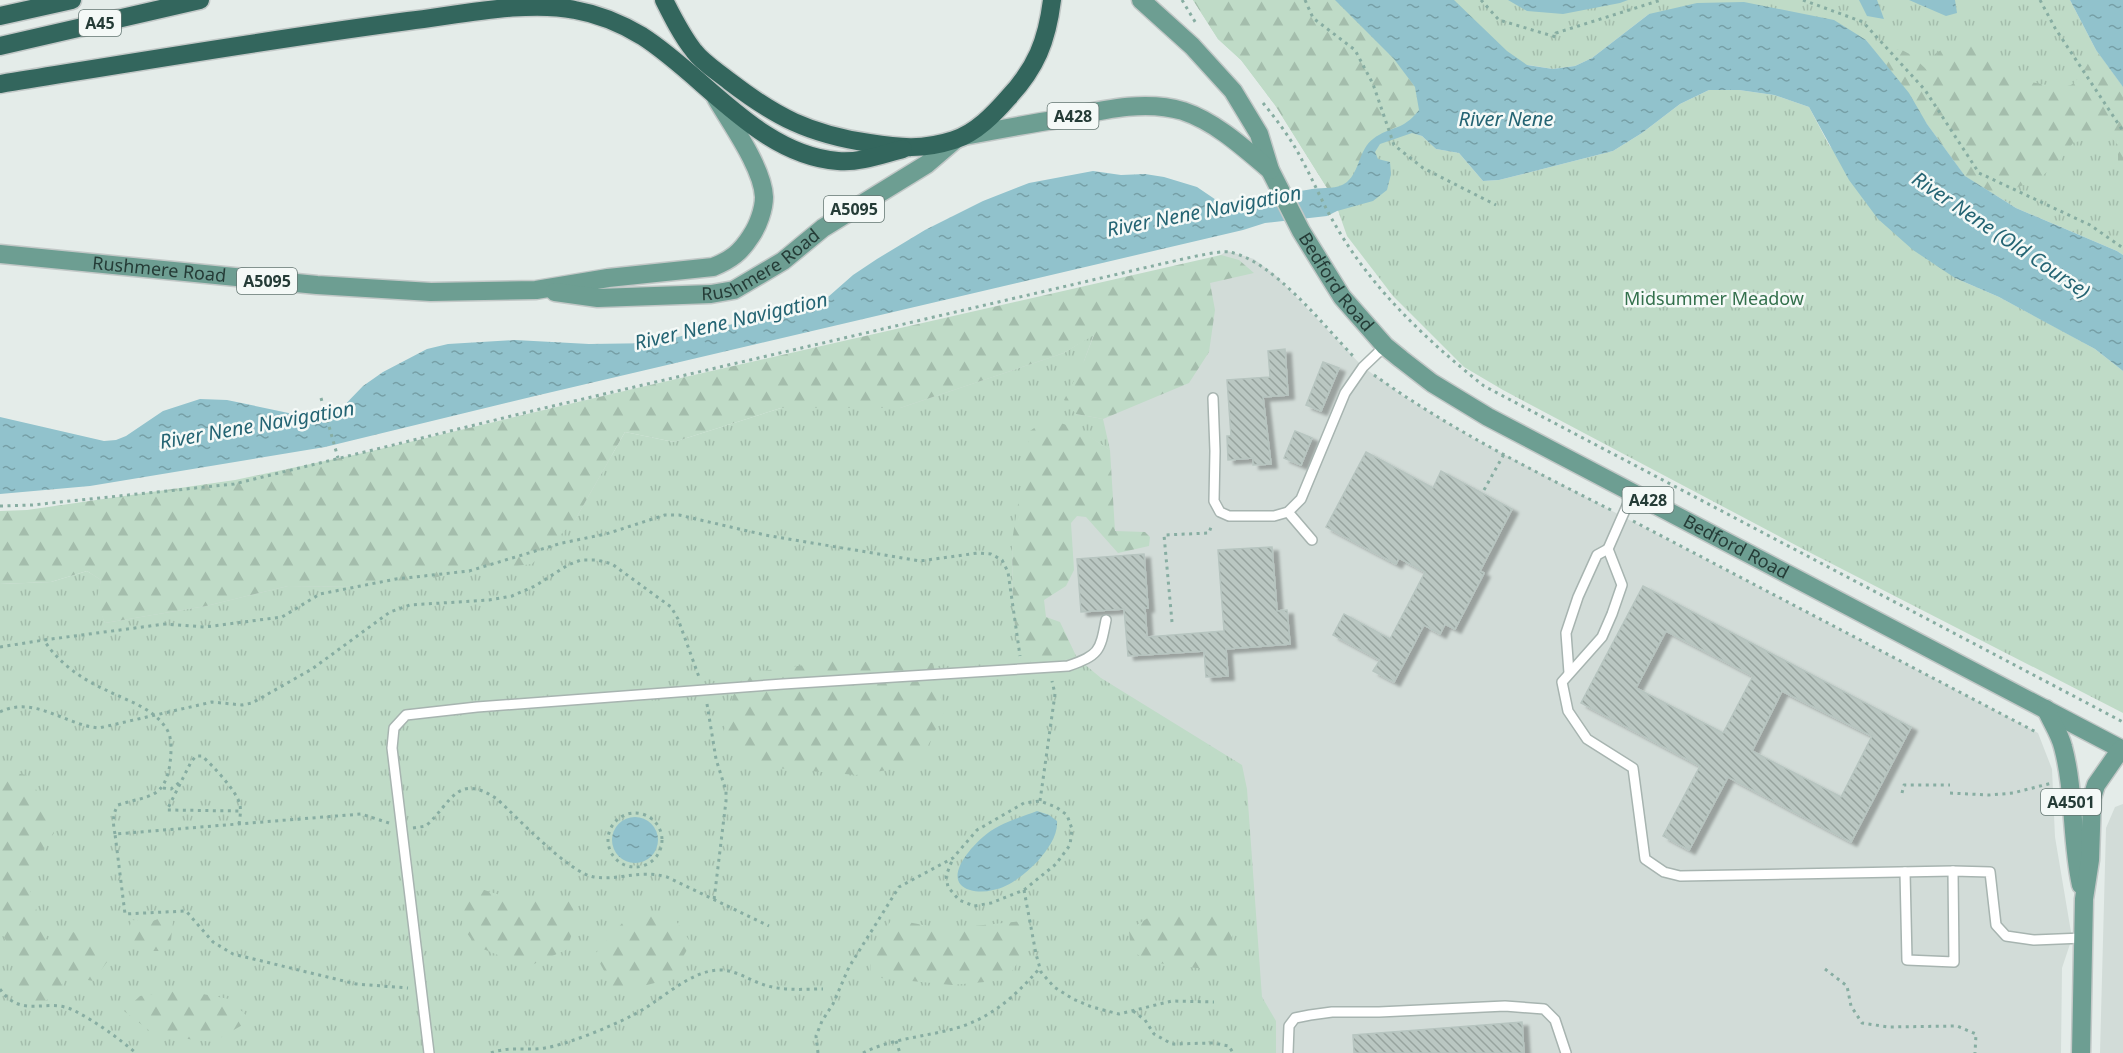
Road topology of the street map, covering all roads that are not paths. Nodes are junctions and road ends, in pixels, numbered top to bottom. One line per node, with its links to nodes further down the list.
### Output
1 (72, 0): 6 (highway, A45)
2 (200, 0): 7 (highway, A45)
3 (664, 0): 8 (highway)
4 (1052, 0): 11 (highway)
5 (1141, 0): 13 (main road, Bedford Road / A428)
6 (0, 16)
7 (0, 46)
8 (695, 53): 10 (main road, Rushmere Road / A5095); 12 (highway)
9 (0, 84): 10 (highway)
10 (715, 95): 12 (highway); 15 (main road, Rushmere Road / A5095)
11 (960, 138): 12 (highway); 13 (main road, Bedford Road / A428); 15 (main road, Rushmere Road / A5095)
12 (903, 149)
13 (1275, 178): 16 (main road, Bedford Road / A428)
14 (0, 254): 15 (main road, Rushmere Road / A5095)
15 (536, 290)
16 (1385, 346): 18 (main road, Bedford Road / A428); 19 (lane)
17 (1213, 398): 19 (lane)
18 (1633, 492): 21 (lane); 24 (main road, Bedford Road / A428)
19 (1288, 512): 20 (lane)
20 (1312, 540)
21 (1608, 549): 23 (lane); 23 (lane)
22 (1106, 620): 30 (lane)
23 (1569, 673): 27 (lane)
24 (2046, 709): 25 (main road, Bedford Road / A428); 28 (main road, A4501)
25 (2122, 749): 28 (main road, A4501)
26 (1953, 871): 27 (lane); 27 (lane); 29 (lane)
27 (1905, 872)
28 (2084, 899): 29 (main road, A4501)
29 (2083, 938): 33 (main road, A4501)
30 (429, 1053)
31 (1288, 1053): 32 (lane)
32 (1566, 1053)
33 (2081, 1053)

